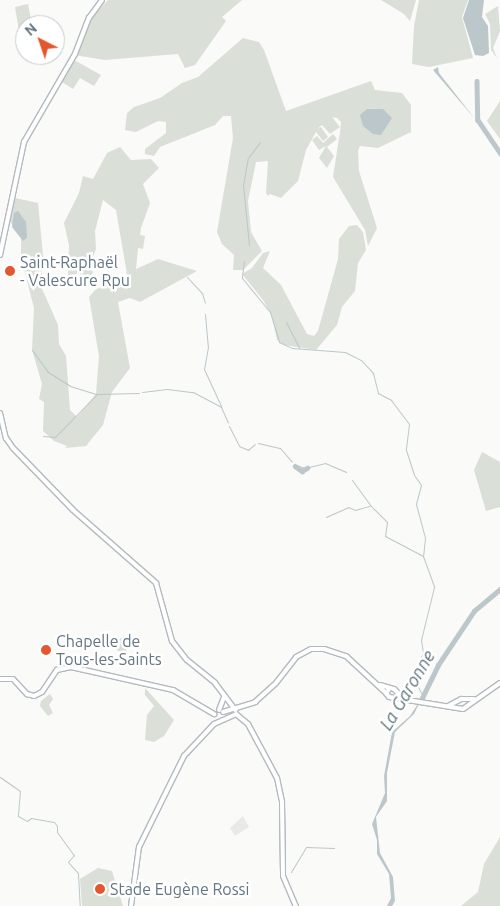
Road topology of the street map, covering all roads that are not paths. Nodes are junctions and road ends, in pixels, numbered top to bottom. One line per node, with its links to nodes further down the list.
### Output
1 (102, 0): 2 (main road)
2 (1, 249)
3 (0, 413): 10 (main road)
4 (0, 681): 24 (main road)
5 (500, 683): 14 (main road)
6 (379, 685): 7 (main road); 9 (main road); 18 (main road)
7 (390, 688): 8 (main road); 9 (main road)
8 (396, 691): 11 (main road); 12 (main road)
9 (387, 694): 11 (main road)
10 (224, 697): 20 (main road); 21 (main road)
11 (393, 697): 12 (main road)
12 (403, 698): 17 (main road)
13 (466, 699): 14 (main road); 15 (main road); 16 (main road)
14 (476, 699): 16 (main road)
15 (458, 701): 17 (main road); 19 (main road)
16 (468, 705): 19 (main road)
17 (448, 706): 19 (main road)
18 (241, 708): 20 (main road); 23 (main road)
19 (460, 708)
20 (235, 710): 21 (main road)
21 (222, 713): 22 (main road); 24 (main road); 24 (main road)
22 (230, 716): 23 (main road); 24 (main road)
23 (241, 717): 26 (main road)
24 (218, 718): 25 (main road)
25 (131, 906)
26 (296, 906)

